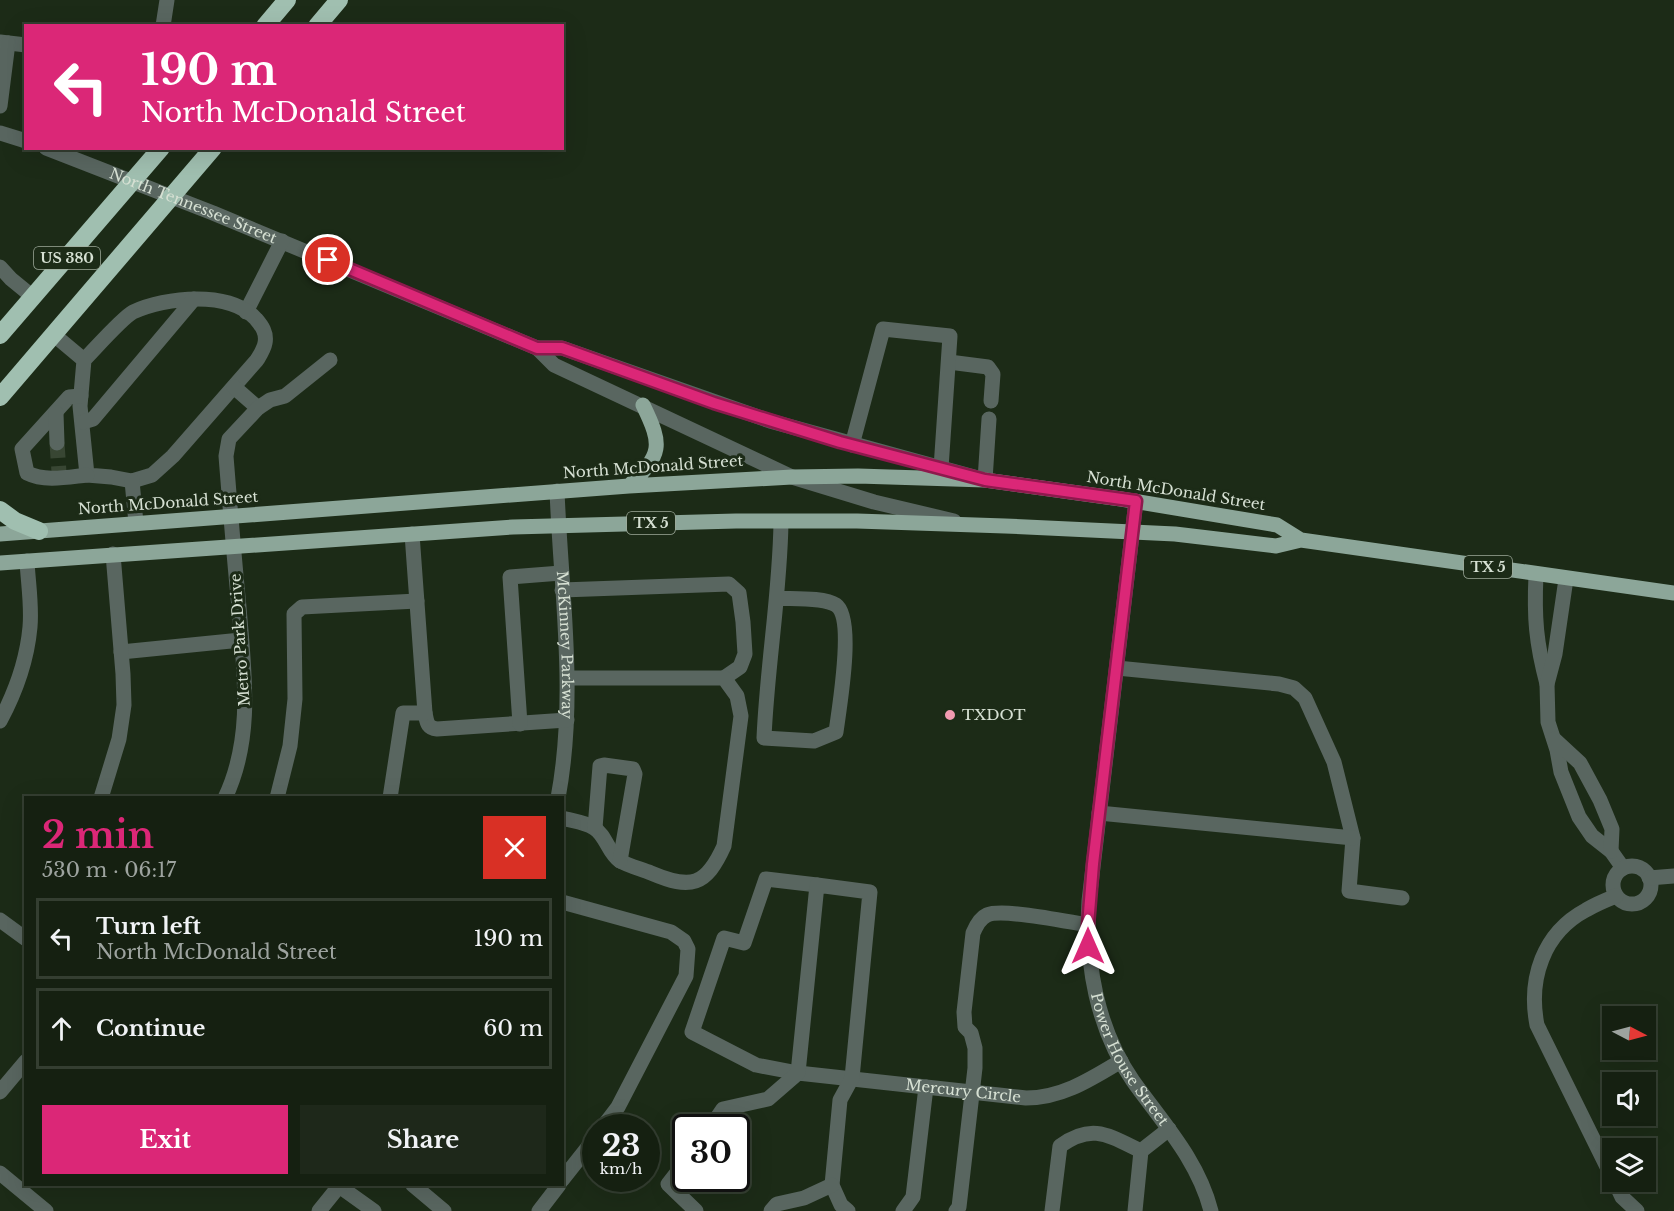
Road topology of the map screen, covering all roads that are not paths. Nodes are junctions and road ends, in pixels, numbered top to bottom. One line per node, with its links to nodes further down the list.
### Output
1 (167, 0): 4 (street)
2 (287, 0): 5 (highway)
3 (339, 0): 6 (highway)
4 (163, 24)
5 (267, 24)
6 (319, 24)
7 (4, 42): 8 (street); 9 (street)
8 (24, 45)
9 (0, 106)
10 (0, 133): 11 (street)
11 (24, 140)
12 (51, 150): 15 (street, North Tennessee Street)
13 (159, 150): 15 (highway, US 380)
14 (211, 150): 16 (highway, US 380)
15 (134, 181): 16 (street, North Tennessee Street); 19 (highway, US 380)
16 (172, 197): 17 (street, North Tennessee Street); 22 (highway, US 380)
17 (282, 241): 21 (street); 24 (street, North Tennessee Street)
18 (0, 267): 19 (street)
19 (33, 297): 23 (highway, US 380)
20 (194, 300): 21 (street); 25 (street); 38 (street)
21 (246, 312): 29 (street)
22 (53, 334): 25 (street); 28 (highway, US 380)
23 (0, 335)
24 (537, 348): 33 (street); 40 (street)
25 (84, 360): 30 (street)
26 (330, 360): 35 (street)
27 (948, 362): 32 (street); 40 (street); 41 (street)
28 (19, 375): 31 (highway, US 380); 34 (highway)
29 (234, 387): 35 (street); 45 (street)
30 (81, 396): 36 (street); 38 (street)
31 (0, 397)
32 (991, 400)
33 (643, 405): 43 (street); 46 (main road)
34 (0, 406)
35 (258, 408): 50 (street, Metro Park Drive)
36 (56, 413): 39 (street); 42 (street)
37 (989, 419): 44 (street)
38 (82, 422): 42 (street)
39 (57, 443)
40 (852, 445): 41 (street)
41 (941, 468): 44 (street)
42 (87, 475): 45 (street)
43 (792, 477): 44 (main road, North McDonald Street / TX 5); 46 (main road, North McDonald Street / TX 5); 54 (street)
44 (985, 480): 48 (main road, North McDonald Street / TX 5)
45 (132, 481): 52 (street)
46 (629, 486): 47 (main road, North McDonald Street / TX 5)
47 (557, 491): 50 (main road, North McDonald Street / TX 5); 53 (street, McKinney Parkway)
48 (1136, 501): 56 (street, Power House Street); 59 (main road, North McDonald Street / TX 5)
49 (0, 510): 55 (highway)
50 (231, 516): 52 (main road, North McDonald Street / TX 5); 60 (street, Metro Park Drive)
51 (781, 522): 53 (main road, North McDonald Street / TX 5); 54 (main road, North McDonald Street / TX 5); 69 (street)
52 (136, 523): 55 (main road, North McDonald Street / TX 5)
53 (558, 525): 58 (main road, North McDonald Street / TX 5); 64 (street, McKinney Parkway)
54 (971, 525): 56 (main road, North McDonald Street / TX 5)
55 (39, 531): 57 (main road, North McDonald Street / TX 5)
56 (1133, 532): 59 (main road, North McDonald Street / TX 5); 73 (street, Power House Street)
57 (0, 534)
58 (412, 534): 60 (main road, North McDonald Street / TX 5); 70 (street)
59 (1301, 540): 65 (main road, North McDonald Street / TX 5)
60 (234, 546): 61 (main road, North McDonald Street / TX 5); 71 (street, Metro Park Drive)
61 (113, 554): 62 (main road, North McDonald Street / TX 5); 72 (street)
62 (27, 561): 63 (main road, North McDonald Street / TX 5); 79 (street)
63 (0, 563)
64 (561, 573): 67 (street, McKinney Parkway); 80 (street)
65 (1536, 575): 66 (main road, North McDonald Street / TX 5); 76 (street)
66 (1566, 579): 68 (main road, North McDonald Street / TX 5); 76 (street)
67 (562, 590): 74 (street, McKinney Parkway); 75 (street)
68 (1674, 593)
69 (777, 598): 69 (street)
70 (417, 601): 77 (street); 84 (street)
71 (241, 640): 72 (street); 83 (street, Metro Park Drive)
72 (121, 652): 82 (street)
73 (1117, 668): 87 (street, Power House Street); 90 (street)
74 (568, 678): 75 (street); 78 (street, McKinney Parkway)
75 (724, 678): 92 (street)
76 (1547, 684): 81 (street)
77 (425, 713): 80 (street); 85 (street)
78 (567, 720): 80 (street); 86 (street, McKinney Parkway)
79 (0, 721)
80 (520, 724)
81 (1554, 739): 91 (street); 91 (street)
82 (102, 796)
83 (226, 796)
84 (278, 796)
85 (390, 796)
86 (558, 796)
87 (1099, 813): 90 (street); 101 (street, Power House Street)
88 (564, 819): 89 (street)
89 (595, 828): 92 (street); 92 (street)
90 (1353, 838): 98 (street)
91 (1611, 851): 93 (street)
92 (620, 861)
93 (1623, 868): 95 (street); 97 (street)
94 (1674, 876): 95 (street)
95 (1650, 878): 97 (street)
96 (817, 885): 105 (street); 105 (street, Mercury Circle); 106 (street)
97 (1616, 896): 115 (street)
98 (1402, 898)
99 (564, 903): 110 (street)
100 (0, 920): 102 (street)
101 (1088, 925): 103 (street, Power House Street); 109 (street)
102 (24, 938)
103 (1121, 1061): 109 (street, Mercury Circle); 112 (street, Power House Street)
104 (24, 1063): 108 (street)
105 (798, 1073): 106 (street, Mercury Circle); 111 (street)
106 (852, 1078): 107 (street, Mercury Circle); 118 (street)
107 (926, 1087): 109 (street, Mercury Circle); 124 (street)
108 (0, 1092)
109 (971, 1092): 133 (street)
110 (613, 1114)
111 (720, 1114)
112 (1169, 1129): 113 (street); 136 (street, Power House Street)
113 (1141, 1150): 134 (street); 135 (street)
114 (582, 1155): 117 (street)
115 (1602, 1157)
116 (0, 1173): 125 (street)
117 (564, 1177)
118 (832, 1185): 131 (street); 132 (street)
119 (339, 1186): 126 (street); 127 (street)
120 (414, 1186): 128 (street)
121 (558, 1186): 129 (street)
122 (676, 1192): 130 (street)
123 (1620, 1192): 137 (street)
124 (908, 1210)
125 (46, 1211)
126 (319, 1211)
127 (374, 1211)
128 (444, 1211)
129 (539, 1211)
130 (696, 1211)
131 (771, 1211)
132 (848, 1211)
133 (956, 1211)
134 (1052, 1211)
135 (1135, 1211)
136 (1210, 1211)
137 (1637, 1211)

